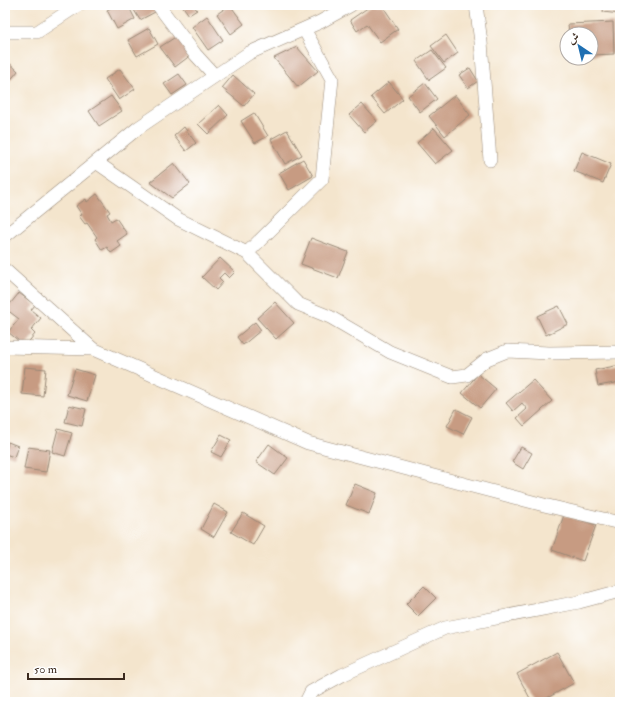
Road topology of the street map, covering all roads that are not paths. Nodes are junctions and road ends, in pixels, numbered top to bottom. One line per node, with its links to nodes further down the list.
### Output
1 (78, 5): 8 (street)
2 (158, 5): 6 (street)
3 (351, 5): 5 (street)
4 (476, 5): 10 (street)
5 (333, 10): 7 (street)
6 (167, 11): 9 (street)
7 (304, 29): 9 (street); 13 (street)
8 (5, 32)
9 (215, 76): 11 (street)
10 (490, 160)
11 (96, 162): 12 (street); 13 (street)
12 (5, 236)
13 (247, 253): 17 (street)
14 (5, 270): 16 (street)
15 (5, 348): 16 (street)
16 (93, 349): 18 (street)
17 (620, 352)
18 (620, 523)
19 (620, 591): 20 (street)
20 (306, 702)

